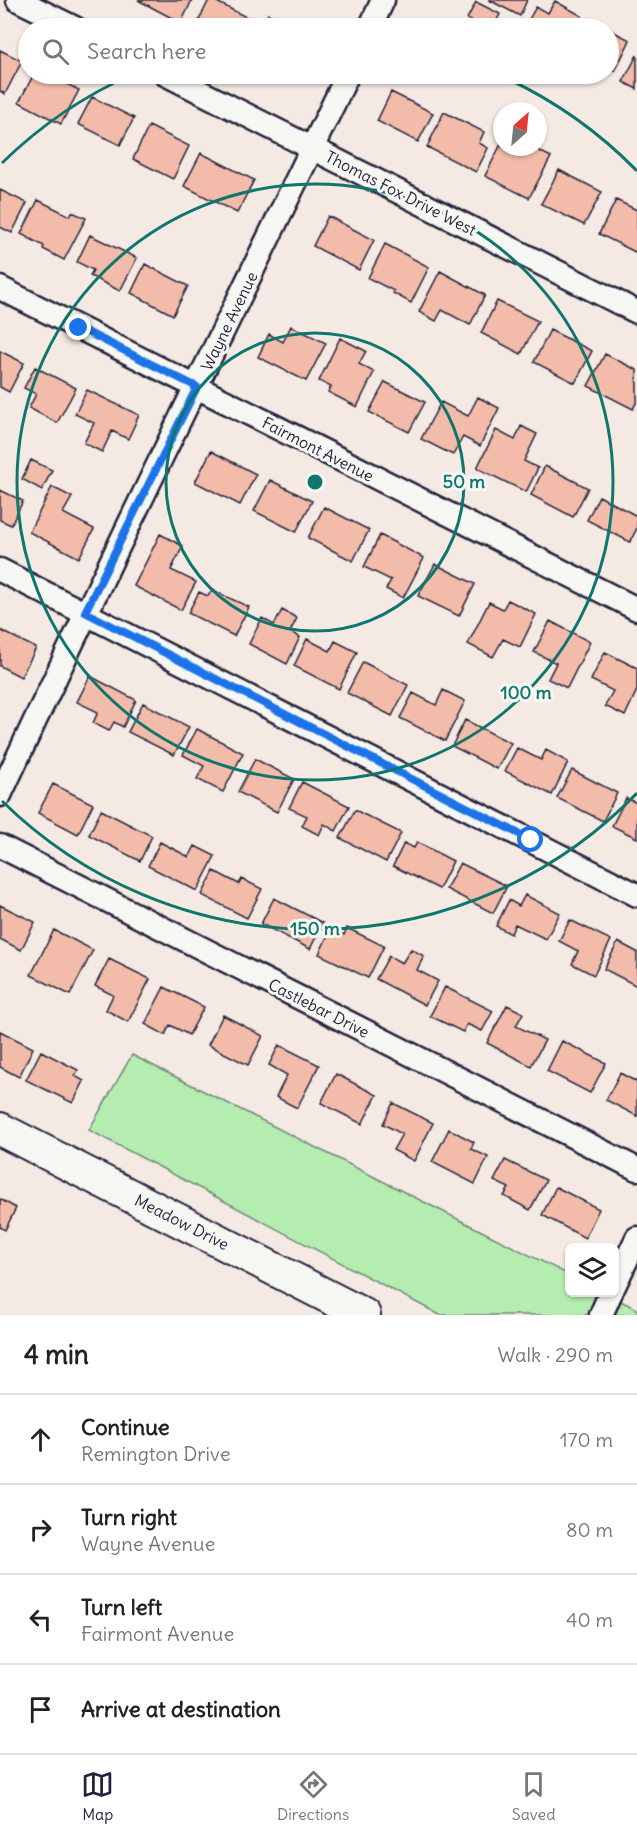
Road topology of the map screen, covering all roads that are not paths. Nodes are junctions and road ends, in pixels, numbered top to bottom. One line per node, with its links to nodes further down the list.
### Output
1 (18, 0): 3 (street)
2 (383, 0): 4 (street)
3 (55, 18)
4 (375, 18)
5 (185, 84): 7 (street, Thomas Fox Drive West)
6 (343, 84): 7 (street, Wayne Avenue)
7 (312, 148): 9 (street, Thomas Fox Drive West); 10 (street, Wayne Avenue)
8 (0, 288): 10 (street, Fairmont Avenue)
9 (637, 312)
10 (197, 387): 12 (street, Fairmont Avenue); 13 (street, Wayne Avenue)
11 (0, 570): 13 (street)
12 (637, 609)
13 (85, 612): 14 (street, Wayne Avenue); 16 (street)
14 (0, 795)
15 (0, 846): 18 (street, Castlebar Drive)
16 (637, 895)
17 (0, 1129): 22 (street, Meadow Drive)
18 (637, 1169)
19 (637, 1238): 20 (street)
20 (619, 1277)
21 (609, 1297): 23 (street)
22 (364, 1315)
23 (601, 1315)

